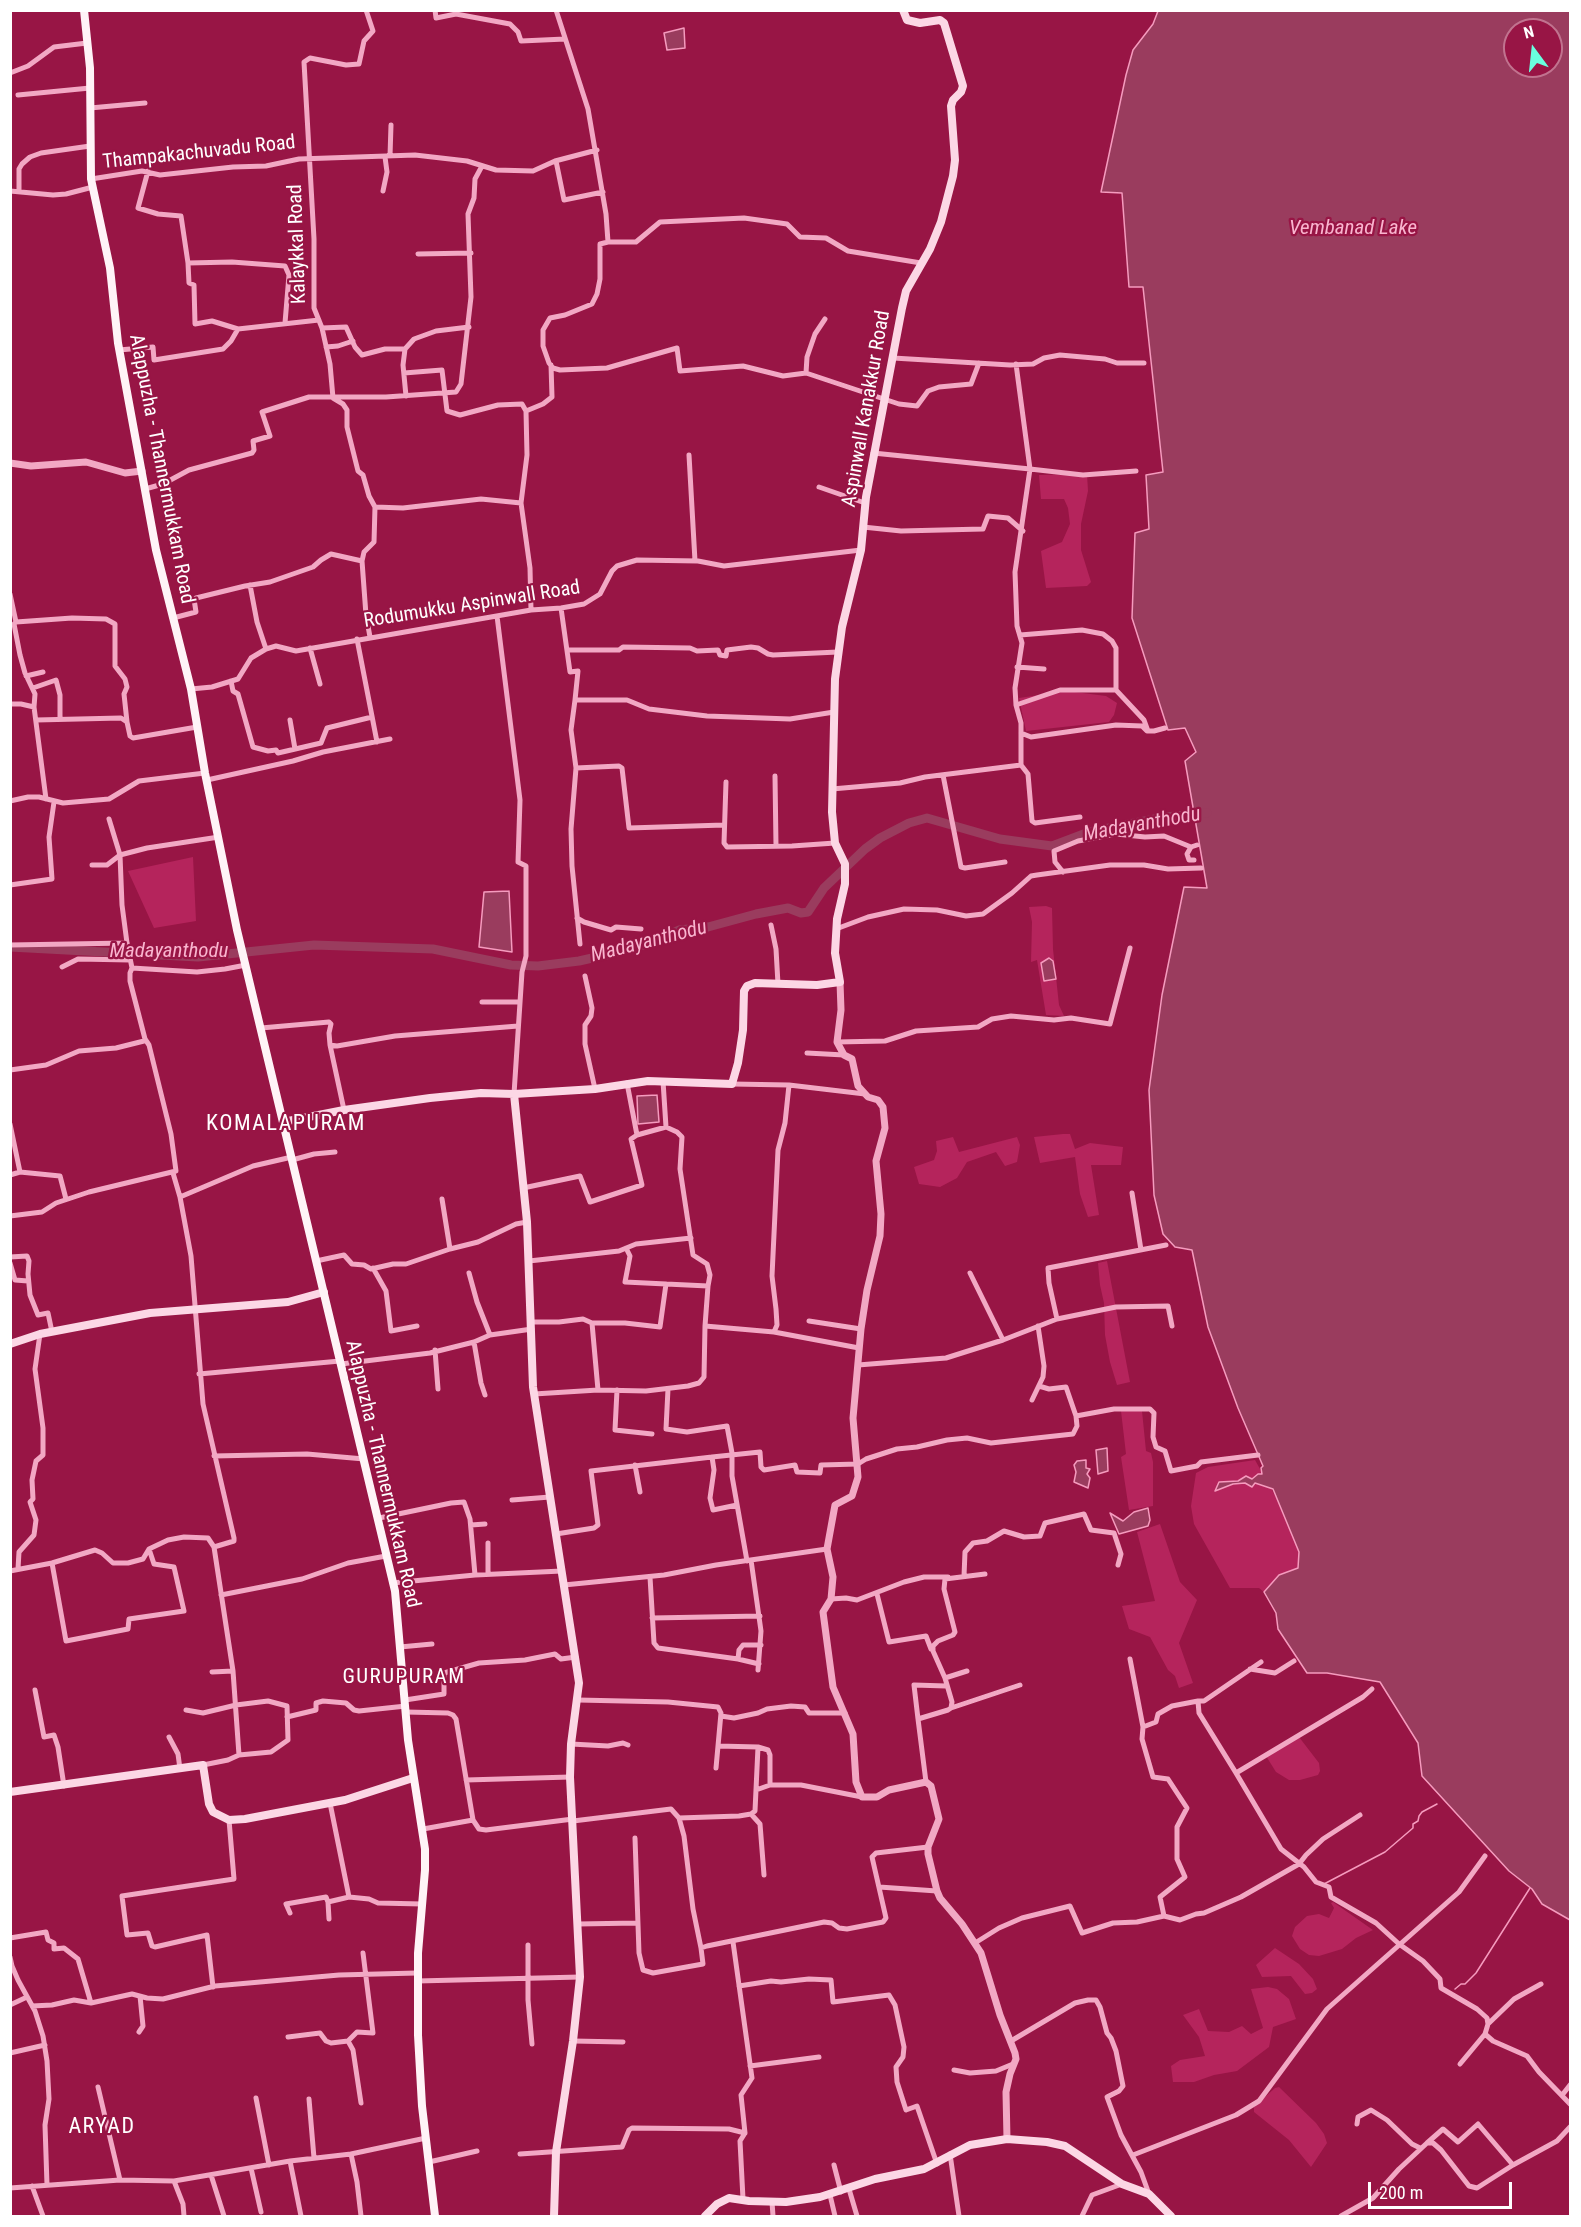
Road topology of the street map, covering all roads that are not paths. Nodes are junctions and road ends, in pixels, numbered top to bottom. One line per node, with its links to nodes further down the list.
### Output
1 (84, 10): 7 (main road, Alappuzha - Thannermukkam Road)
2 (366, 10): 17 (street, Kalaykkal Road)
3 (435, 10): 6 (street)
4 (556, 10): 6 (street)
5 (903, 10): 29 (main road, Aspinwall Kanakkur Road)
6 (566, 39): 15 (street)
7 (87, 43): 8 (street); 9 (main road, Alappuzha - Thannermukkam Road)
8 (10, 73)
9 (90, 88): 10 (street); 12 (main road, Alappuzha - Thannermukkam Road)
10 (18, 94)
11 (145, 103): 12 (street)
12 (90, 108): 14 (main road, Alappuzha - Thannermukkam Road)
13 (391, 125): 16 (street)
14 (90, 146): 21 (main road, Alappuzha - Thannermukkam Road); 22 (street)
15 (597, 150): 18 (street, Thampakachuvadu Road); 25 (street)
16 (387, 157): 17 (street, Thampakachuvadu Road); 19 (street, Thampakachuvadu Road); 24 (street)
17 (309, 158): 20 (street, Thampakachuvadu Road); 32 (street, Kalaykkal Road)
18 (556, 161): 19 (street, Thampakachuvadu Road); 25 (street)
19 (482, 166): 27 (street)
20 (148, 171): 21 (street, Thampakachuvadu Road); 30 (street)
21 (92, 183): 22 (street, Thampakachuvadu Road); 40 (main road, Alappuzha - Thannermukkam Road)
22 (19, 190): 23 (street, Thampakachuvadu Road)
23 (10, 191)
24 (383, 191)
25 (603, 192): 26 (street)
26 (608, 242): 29 (street); 45 (street)
27 (471, 253): 28 (street); 34 (street)
28 (418, 254)
29 (921, 262): 41 (main road, Aspinwall Kanakkur Road)
30 (188, 263): 33 (street); 36 (street)
31 (825, 319): 47 (street)
32 (319, 320): 33 (street); 35 (street, Kalaykkal Road)
33 (285, 323): 36 (street)
34 (469, 327): 39 (street); 48 (street)
35 (322, 328): 37 (street); 38 (street, Kalaykkal Road)
36 (238, 329): 40 (street)
37 (353, 341): 38 (street); 39 (street)
38 (326, 347): 50 (street, Kalaykkal Road)
39 (405, 348): 46 (street)
40 (119, 350): 57 (main road, Alappuzha - Thannermukkam Road)
41 (893, 358): 42 (street); 51 (main road, Aspinwall Kanakkur Road)
42 (979, 363): 44 (street); 51 (street)
43 (1144, 363): 44 (street)
44 (1016, 364): 56 (street)
45 (551, 365): 47 (street); 52 (street)
46 (404, 373): 48 (street); 49 (street)
47 (806, 373): 51 (street)
48 (445, 394): 49 (street); 52 (street)
49 (406, 396): 50 (street)
50 (333, 398): 60 (street); 63 (street)
51 (884, 399): 53 (main road, Aspinwall Kanakkur Road)
52 (526, 411): 61 (street)
53 (873, 453): 56 (street); 62 (main road, Aspinwall Kanakkur Road)
54 (688, 455): 68 (street)
55 (10, 463): 57 (street)
56 (1030, 469): 58 (street); 65 (street)
57 (142, 471): 60 (main road, Alappuzha - Thannermukkam Road)
58 (1136, 471)
59 (819, 487): 62 (street)
60 (145, 489): 74 (main road, Alappuzha - Thannermukkam Road)
61 (521, 503): 63 (street); 72 (street)
62 (865, 503): 64 (main road, Aspinwall Kanakkur Road)
63 (375, 507): 67 (street)
64 (863, 527): 65 (street); 66 (main road, Aspinwall Kanakkur Road)
65 (1023, 531): 76 (street)
66 (861, 550): 68 (street, Rodumukku Aspinwall Road); 82 (main road, Aspinwall Kanakkur Road)
67 (362, 561): 69 (street); 77 (street)
68 (695, 561): 71 (street, Rodumukku Aspinwall Road)
69 (250, 585): 74 (street); 80 (street)
70 (10, 594): 75 (street)
71 (561, 608): 72 (street, Rodumukku Aspinwall Road); 81 (street)
72 (531, 610): 73 (street, Rodumukku Aspinwall Road)
73 (497, 616): 77 (street, Rodumukku Aspinwall Road); 148 (street)
74 (173, 618): 90 (main road, Alappuzha - Thannermukkam Road)
75 (16, 622): 86 (street); 101 (street)
76 (1020, 635): 83 (street); 91 (street)
77 (370, 637): 78 (street, Rodumukku Aspinwall Road)
78 (357, 639): 79 (street, Rodumukku Aspinwall Road); 97 (street)
79 (310, 648): 80 (street, Rodumukku Aspinwall Road); 88 (street)
80 (266, 649): 87 (street)
81 (567, 650): 82 (street); 92 (street)
82 (838, 652): 96 (main road, Aspinwall Kanakkur Road)
83 (1017, 667): 84 (street); 94 (street)
84 (1044, 669)
85 (43, 672): 86 (street)
86 (26, 676): 89 (street)
87 (231, 681): 90 (street); 108 (street)
88 (320, 684)
89 (33, 688): 95 (street); 98 (street)
90 (191, 689): 102 (main road, Alappuzha - Thannermukkam Road)
91 (1116, 690): 94 (street); 104 (street)
92 (575, 700): 96 (street); 110 (street)
93 (10, 704): 95 (street)
94 (1016, 705): 105 (street)
95 (34, 707): 99 (street)
96 (834, 712): 115 (main road, Aspinwall Kanakkur Road)
97 (372, 717): 107 (street); 108 (street)
98 (60, 719): 99 (street); 101 (street)
99 (36, 720): 116 (street)
100 (290, 720): 108 (street)
101 (127, 722): 102 (street)
102 (197, 727): 112 (main road, Alappuzha - Thannermukkam Road)
103 (1165, 728): 104 (street)
104 (1149, 731): 105 (street)
105 (1021, 733): 109 (street)
106 (390, 739): 107 (street)
107 (377, 742): 112 (street)
108 (295, 749)
109 (1021, 765): 111 (street); 119 (street)
110 (576, 768): 121 (street); 132 (street)
111 (943, 775): 115 (street); 127 (street)
112 (206, 776): 118 (street); 122 (main road, Alappuzha - Thannermukkam Road)
113 (775, 776): 124 (street)
114 (726, 782): 121 (street)
115 (832, 789): 123 (main road, Aspinwall Kanakkur Road)
116 (46, 799): 117 (street); 118 (street)
117 (10, 801)
118 (54, 802): 131 (street)
119 (1080, 817)
120 (109, 819): 125 (street)
121 (724, 825): 124 (street)
122 (219, 837): 125 (street); 141 (main road, Alappuzha - Thannermukkam Road)
123 (835, 843): 124 (street); 135 (main road, Aspinwall Kanakkur Road)
124 (776, 846)
125 (120, 855): 128 (street); 136 (street)
126 (1194, 860): 130 (street)
127 (1005, 862)
128 (92, 865)
129 (1201, 868): 130 (street)
130 (1063, 872): 135 (street)
131 (10, 885)
132 (577, 918): 134 (street); 137 (street)
133 (771, 926): 146 (street)
134 (641, 929)
135 (836, 929): 145 (main road)
136 (127, 943): 138 (street); 140 (street)
137 (580, 944)
138 (10, 945)
139 (1130, 948): 153 (street)
140 (130, 958): 142 (street); 143 (street)
141 (246, 963): 143 (street); 150 (main road, Alappuzha - Thannermukkam Road)
142 (62, 967)
143 (132, 968): 151 (street)
144 (585, 976): 160 (street)
145 (840, 982): 146 (main road); 153 (street)
146 (778, 984): 158 (main road)
147 (482, 1002): 148 (street)
148 (520, 1002): 149 (street)
149 (518, 1026): 152 (street); 161 (street)
150 (261, 1028): 152 (street); 164 (main road, Alappuzha - Thannermukkam Road)
151 (145, 1039): 155 (street); 171 (street)
152 (330, 1045): 163 (street)
153 (839, 1050): 154 (street); 162 (street)
154 (807, 1053)
155 (10, 1070)
156 (663, 1081): 157 (main road); 158 (main road); 166 (street)
157 (627, 1083): 160 (main road); 167 (street)
158 (732, 1084): 159 (street)
159 (789, 1085): 162 (street); 207 (street)
160 (595, 1089): 161 (main road)
161 (514, 1094): 163 (main road); 173 (main road)
162 (865, 1094): 205 (street)
163 (344, 1110): 164 (main road)
164 (283, 1122): 169 (main road, Alappuzha - Thannermukkam Road)
165 (10, 1124): 170 (street)
166 (666, 1127): 167 (street); 180 (street)
167 (637, 1135): 173 (street)
168 (335, 1152): 169 (street)
169 (292, 1158): 175 (street); 186 (main road, Alappuzha - Thannermukkam Road)
170 (20, 1172): 172 (street); 177 (street)
171 (173, 1173): 175 (street); 177 (street)
172 (10, 1175)
173 (523, 1188): 179 (main road)
174 (1132, 1192): 184 (street)
175 (180, 1197): 196 (street)
176 (442, 1198): 183 (street)
177 (66, 1199): 178 (street)
178 (10, 1216)
179 (527, 1222): 183 (street); 187 (main road)
180 (691, 1238): 182 (street); 194 (street)
181 (1166, 1245): 184 (street)
182 (626, 1248): 187 (street); 193 (street)
183 (450, 1249): 189 (street)
184 (1142, 1250): 197 (street)
185 (10, 1257): 192 (street)
186 (316, 1261): 189 (street); 195 (main road, Alappuzha - Thannermukkam Road)
187 (529, 1261): 200 (main road)
188 (10, 1263): 192 (street)
189 (373, 1268): 201 (street)
190 (469, 1273): 209 (street)
191 (970, 1273): 210 (street)
192 (28, 1281): 206 (street)
193 (666, 1284): 194 (street); 199 (street)
194 (708, 1286): 202 (street)
195 (324, 1292): 196 (main road); 215 (main road, Alappuzha - Thannermukkam Road)
196 (194, 1311): 206 (main road); 217 (street)
197 (1057, 1319): 203 (street); 204 (street)
198 (809, 1321): 205 (street)
199 (592, 1323): 200 (street); 221 (street)
200 (532, 1325): 209 (street); 223 (main road)
201 (417, 1326)
202 (705, 1326): 207 (street); 220 (street)
203 (1038, 1326): 210 (street); 218 (street)
204 (1172, 1326)
205 (861, 1329): 213 (street)
206 (52, 1332): 208 (main road)
207 (774, 1332): 213 (street)
208 (40, 1334): 212 (main road); 251 (street)
209 (490, 1335): 211 (street)
210 (1003, 1340): 216 (street)
211 (474, 1342): 214 (street); 224 (street)
212 (10, 1344)
213 (859, 1348): 216 (street)
214 (435, 1350): 215 (street); 219 (street)
215 (341, 1363): 217 (street); 232 (main road, Alappuzha - Thannermukkam Road)
216 (858, 1365): 234 (street)
217 (199, 1374): 229 (street)
218 (1039, 1386): 225 (street); 226 (street)
219 (438, 1389)
220 (668, 1389): 222 (street); 230 (street)
221 (598, 1390): 222 (street); 223 (street)
222 (617, 1390): 227 (street)
223 (534, 1394): 236 (main road)
224 (485, 1395)
225 (1032, 1400)
226 (1076, 1416): 228 (street); 234 (street)
227 (652, 1434)
228 (1258, 1455)
229 (214, 1456): 232 (street); 244 (street)
230 (732, 1456): 231 (street); 234 (street); 238 (street)
231 (712, 1457): 233 (street); 238 (street)
232 (364, 1459): 239 (main road, Alappuzha - Thannermukkam Road)
233 (635, 1464): 235 (street); 242 (street)
234 (858, 1464): 246 (street)
235 (640, 1492)
236 (550, 1497): 237 (street); 242 (main road)
237 (512, 1500)
238 (737, 1505): 248 (street)
239 (379, 1518): 241 (street); 247 (main road, Alappuzha - Thannermukkam Road)
240 (484, 1524): 241 (street)
241 (471, 1525): 256 (street)
242 (556, 1534): 253 (main road)
243 (488, 1544): 254 (street)
244 (214, 1547): 245 (street); 262 (street)
245 (149, 1549): 249 (street); 249 (street)
246 (827, 1549): 248 (street); 264 (street)
247 (386, 1556): 260 (main road, Alappuzha - Thannermukkam Road); 262 (street)
248 (749, 1560): 258 (street); 265 (street)
249 (52, 1563): 251 (street)
250 (1118, 1565): 257 (street)
251 (18, 1569): 252 (street)
252 (10, 1571)
253 (562, 1571): 254 (street); 261 (main road)
254 (488, 1574): 256 (street)
255 (985, 1574): 257 (street)
256 (475, 1575): 260 (street)
257 (964, 1576): 259 (street)
258 (650, 1577): 261 (street); 266 (street)
259 (950, 1577): 263 (street); 270 (street)
260 (392, 1583): 269 (main road, Alappuzha - Thannermukkam Road)
261 (564, 1586): 271 (main road)
262 (221, 1594): 277 (street)
263 (877, 1594): 264 (street); 270 (street)
264 (831, 1599): 291 (street)
265 (760, 1616): 266 (street); 268 (street)
266 (652, 1618): 272 (street)
267 (432, 1644): 269 (street)
268 (761, 1646): 272 (street); 272 (street)
269 (399, 1647): 288 (main road, Alappuzha - Thannermukkam Road)
270 (933, 1651): 280 (street)
271 (576, 1657): 285 (main road); 288 (street)
272 (738, 1659)
273 (1130, 1659): 295 (street)
274 (1294, 1661): 276 (street)
275 (1261, 1662): 276 (street)
276 (1250, 1670): 286 (street)
277 (233, 1671): 279 (street); 287 (street)
278 (967, 1671): 280 (street)
279 (212, 1672)
280 (945, 1678): 282 (street)
281 (1020, 1685): 289 (street)
282 (946, 1686): 289 (street); 294 (street)
283 (1372, 1689): 305 (street)
284 (35, 1690): 311 (street)
285 (578, 1701): 292 (street); 297 (main road)
286 (1198, 1701): 295 (street); 305 (street)
287 (236, 1705): 290 (street); 293 (street); 301 (street)
288 (406, 1706): 293 (street); 307 (main road, Alappuzha - Thannermukkam Road); 308 (street)
289 (951, 1708): 294 (street)
290 (186, 1710)
291 (845, 1713): 292 (street); 314 (street)
292 (721, 1716): 299 (street)
293 (286, 1717): 301 (street)
294 (918, 1719): 309 (street)
295 (1143, 1727): 334 (street)
296 (170, 1737): 304 (street)
297 (571, 1744): 298 (street); 306 (main road)
298 (628, 1745)
299 (718, 1746): 300 (street); 303 (street)
300 (758, 1747): 310 (street); 312 (street)
301 (239, 1755): 302 (street)
302 (203, 1765): 304 (main road); 319 (main road)
303 (716, 1768)
304 (180, 1769): 311 (main road)
305 (1236, 1773): 326 (street)
306 (570, 1777): 308 (street); 321 (main road)
307 (413, 1778): 315 (main road); 322 (main road, Alappuzha - Thannermukkam Road)
308 (466, 1780): 320 (street)
309 (926, 1782): 314 (street); 324 (street)
310 (770, 1785): 312 (street); 314 (street)
311 (64, 1786): 313 (main road)
312 (756, 1790): 316 (street)
313 (10, 1792)
314 (862, 1797)
315 (330, 1803): 319 (main road); 330 (street)
316 (751, 1814): 318 (street); 327 (street)
317 (1360, 1815): 326 (street)
318 (680, 1818): 321 (street); 343 (street)
319 (229, 1820): 352 (street)
320 (473, 1820): 321 (street); 322 (street)
321 (573, 1820): 337 (main road)
322 (423, 1829): 332 (main road, Alappuzha - Thannermukkam Road)
323 (635, 1838): 336 (street)
324 (928, 1847): 328 (street); 329 (street)
325 (1485, 1856): 341 (street)
326 (1299, 1864): 334 (street); 341 (street)
327 (764, 1875)
328 (879, 1887): 329 (street); 339 (street)
329 (937, 1891): 340 (street)
330 (349, 1897): 331 (street); 332 (street)
331 (328, 1902): 333 (street); 335 (street)
332 (422, 1904): 347 (main road, Alappuzha - Thannermukkam Road)
333 (290, 1913)
334 (1164, 1916): 340 (street)
335 (329, 1919)
336 (637, 1923): 337 (street); 343 (street)
337 (578, 1924): 348 (main road)
338 (10, 1938): 355 (street)
339 (734, 1942): 343 (street); 351 (street)
340 (975, 1943): 364 (street)
341 (1399, 1944): 358 (street); 393 (street)
342 (528, 1945): 349 (street)
343 (701, 1948)
344 (363, 1953): 346 (street)
345 (10, 1957): 354 (street)
346 (366, 1975): 347 (street); 352 (street); 362 (street)
347 (417, 1977): 349 (street); 384 (main road, Alappuzha - Thannermukkam Road)
348 (580, 1977): 349 (street); 363 (main road)
349 (528, 1979): 367 (street)
350 (1541, 1984): 358 (street)
351 (739, 1986): 372 (street); 398 (street)
352 (213, 1987): 353 (street)
353 (140, 1996): 355 (street); 359 (street)
354 (27, 1997): 356 (street); 357 (street)
355 (92, 2002): 357 (street)
356 (10, 2006)
357 (32, 2006): 366 (street)
358 (1488, 2024): 360 (street)
359 (139, 2032)
360 (1485, 2034): 371 (street); 376 (street)
361 (288, 2037): 362 (street)
362 (348, 2041): 379 (street)
363 (573, 2041): 365 (street); 389 (main road)
364 (1011, 2041): 370 (street); 393 (street)
365 (623, 2042)
366 (45, 2044): 368 (street); 406 (street)
367 (532, 2044)
368 (10, 2054)
369 (819, 2057): 372 (street)
370 (1013, 2064): 373 (street); 385 (street)
371 (1460, 2064)
372 (750, 2067): 383 (street)
373 (954, 2070)
374 (1570, 2085): 376 (street)
375 (98, 2087): 403 (street)
376 (1563, 2094): 380 (street)
377 (256, 2098): 397 (street)
378 (309, 2099): 394 (street)
379 (361, 2103)
380 (1570, 2103)
381 (1357, 2124): 387 (street)
382 (1570, 2127): 400 (street)
383 (745, 2133): 389 (street); 412 (street)
384 (426, 2138): 390 (street); 396 (main road, Alappuzha - Thannermukkam Road)
385 (1007, 2139): 392 (main road); 405 (main road)
386 (1427, 2143): 387 (street); 400 (street); 400 (street)
387 (1420, 2148): 429 (street)
388 (477, 2151): 396 (street)
389 (556, 2152): 391 (street); 421 (main road)
390 (351, 2154): 394 (street); 419 (street)
391 (520, 2154)
392 (950, 2154): 398 (main road); 426 (street)
393 (1132, 2155): 410 (street)
394 (314, 2158): 395 (street)
395 (290, 2161): 397 (street); 418 (street)
396 (429, 2162): 420 (main road, Alappuzha - Thannermukkam Road)
397 (269, 2164): 401 (street)
398 (937, 2164): 409 (main road)
399 (834, 2165): 409 (street)
400 (1513, 2165)
401 (251, 2168): 402 (street); 414 (street)
402 (211, 2175): 404 (street); 415 (street)
403 (120, 2180): 404 (street); 406 (street)
404 (174, 2181): 417 (street)
405 (1122, 2184): 410 (main road); 427 (street)
406 (47, 2185): 407 (street)
407 (32, 2186): 408 (street); 416 (street)
408 (10, 2188)
409 (845, 2190): 411 (main road); 425 (street)
410 (1149, 2194): 428 (main road)
411 (830, 2195): 413 (main road); 424 (street)
412 (743, 2199): 413 (main road); 422 (main road)
413 (772, 2202): 423 (street)
414 (261, 2212)
415 (224, 2216)
416 (43, 2217)
417 (184, 2217)
418 (301, 2217)
419 (361, 2217)
420 (435, 2217)
421 (554, 2217)
422 (705, 2217)
423 (773, 2217)
424 (835, 2217)
425 (857, 2217)
426 (959, 2217)
427 (1082, 2217)
428 (1171, 2217)
429 (1341, 2217)

